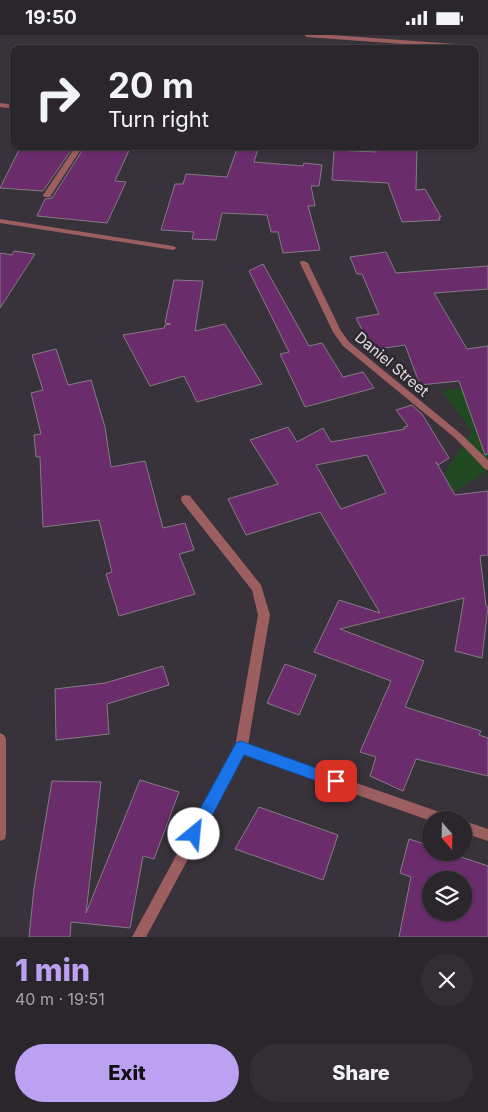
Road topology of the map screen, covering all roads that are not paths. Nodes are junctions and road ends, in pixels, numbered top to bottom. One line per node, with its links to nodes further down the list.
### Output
1 (307, 35): 2 (street)
2 (317, 35): 3 (street)
3 (443, 45)
4 (77, 150): 5 (street)
5 (47, 195)
6 (0, 221): 7 (street)
7 (173, 248)
8 (304, 263): 9 (street, Daniel Street)
9 (488, 466)
10 (186, 499): 12 (street)
11 (0, 739): 15 (street)
12 (241, 748): 13 (street); 17 (street)
13 (422, 812)
14 (472, 830): 16 (street)
15 (0, 835)
16 (488, 835)
17 (139, 937)

